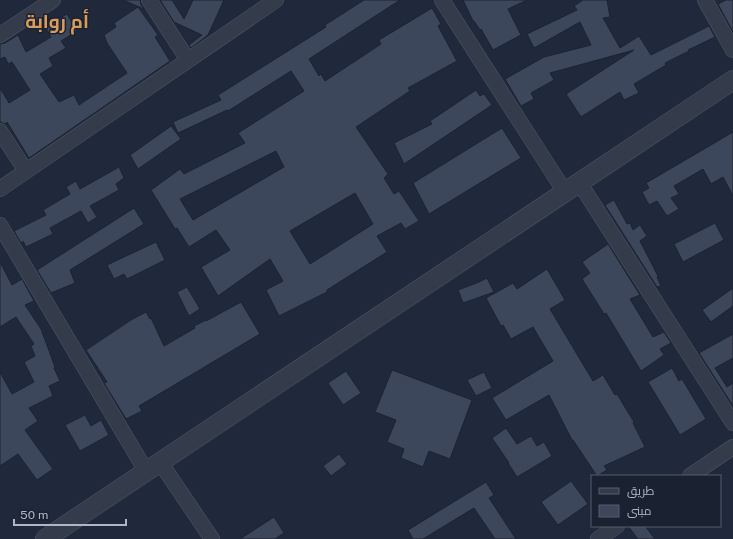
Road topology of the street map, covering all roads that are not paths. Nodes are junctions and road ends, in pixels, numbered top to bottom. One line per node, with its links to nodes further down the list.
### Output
1 (53, 0): 6 (street)
2 (149, 0): 8 (street)
3 (276, 0): 8 (street)
4 (442, 0): 12 (street)
5 (705, 0): 7 (street)
6 (0, 34)
7 (733, 50)
8 (188, 60): 11 (street)
9 (733, 80): 12 (street)
10 (0, 131): 11 (street)
11 (26, 171): 13 (street)
12 (572, 187): 15 (street); 17 (street)
13 (0, 189)
14 (0, 225): 17 (street)
15 (733, 423)
16 (733, 447): 18 (street)
17 (153, 466): 20 (street); 21 (street)
18 (691, 475)
19 (616, 527): 22 (street)
20 (45, 539)
21 (212, 539)
22 (598, 539)

